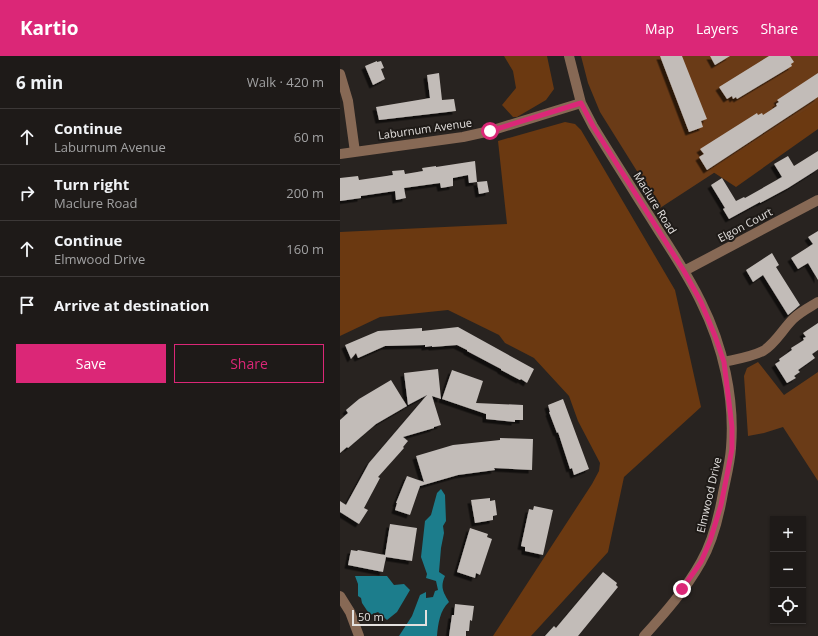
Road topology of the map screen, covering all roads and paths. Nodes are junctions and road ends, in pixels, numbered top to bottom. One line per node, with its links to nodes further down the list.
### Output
1 (569, 56): 3 (street, Maclure Road)
2 (340, 74): 4 (street)
3 (581, 103): 4 (street, Laburnum Avenue); 7 (street, Maclure Road)
4 (355, 152): 5 (street, Laburnum Avenue)
5 (340, 154)
6 (818, 200): 7 (street, Elgon Court)
7 (684, 271): 9 (street, Maclure Road)
8 (818, 302): 9 (street)
9 (724, 362): 12 (street, Elmwood Drive)
10 (340, 596): 11 (street)
11 (359, 636)
12 (644, 636)

